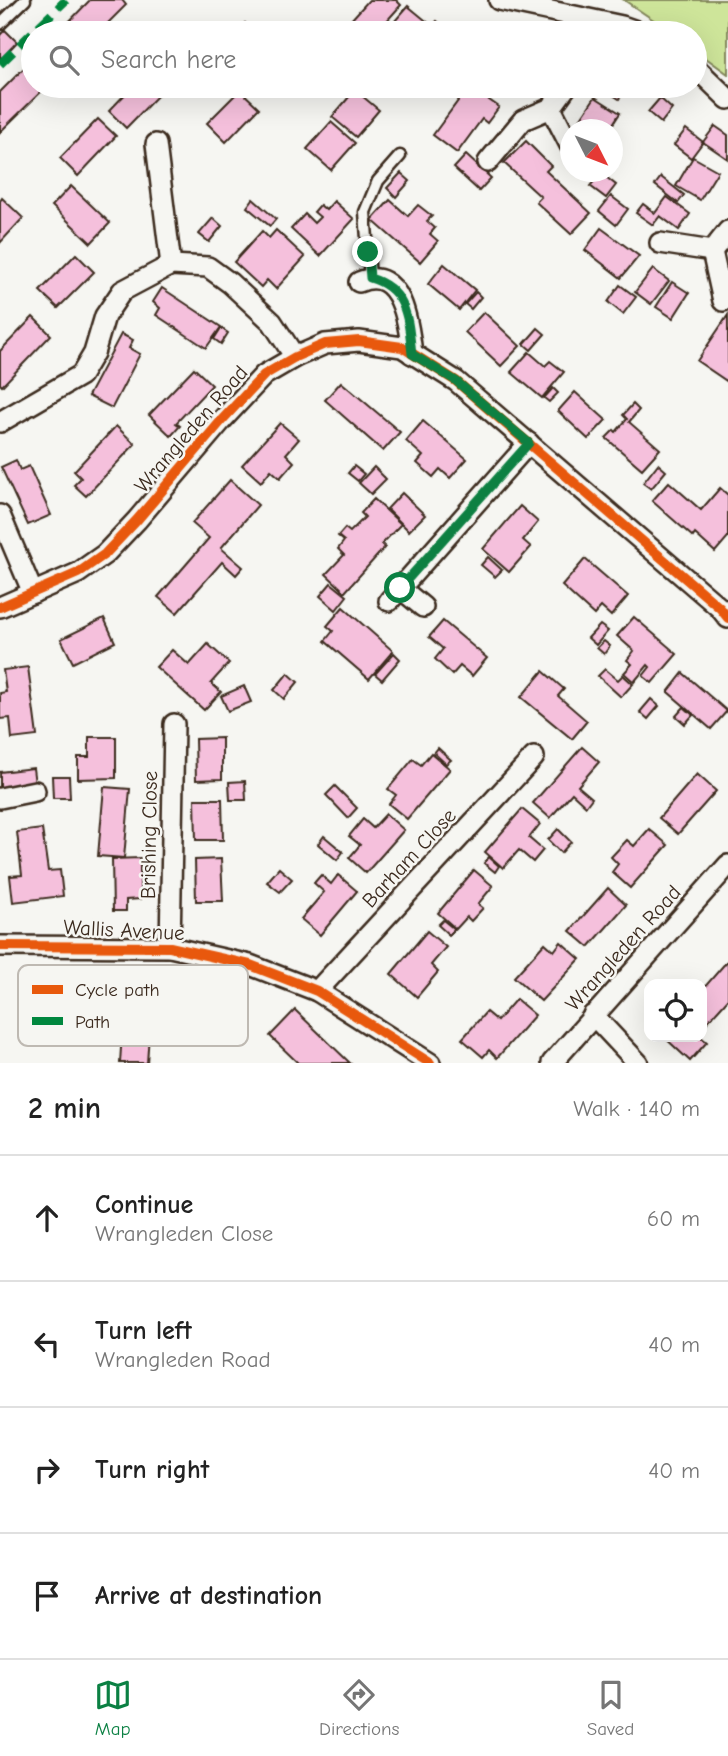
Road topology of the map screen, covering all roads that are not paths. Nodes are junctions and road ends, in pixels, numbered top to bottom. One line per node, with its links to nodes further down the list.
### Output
1 (24, 0): 5 (lane)
2 (499, 0): 3 (street)
3 (560, 7): 4 (street)
4 (585, 21)
5 (0, 24)
6 (707, 79): 8 (street)
7 (558, 98): 9 (street)
8 (728, 99)
9 (551, 108): 10 (street); 13 (street)
10 (560, 126)
11 (156, 144): 17 (street)
12 (400, 156): 18 (lane)
13 (488, 162)
14 (728, 231): 16 (street)
15 (660, 243): 16 (street)
16 (712, 251): 19 (street)
17 (171, 265): 21 (street); 22 (street)
18 (365, 280): 20 (street)
19 (723, 301)
20 (412, 354): 21 (street, Wrangleden Road); 23 (street, Wrangleden Road)
21 (295, 357): 25 (street, Wrangleden Road)
22 (0, 422)
23 (529, 443): 27 (street); 28 (street, Wrangleden Road)
24 (0, 515): 25 (street)
25 (33, 593): 26 (street, Wrangleden Road)
26 (0, 607)
27 (423, 607)
28 (725, 609)
29 (174, 724): 35 (street, Brishing Close)
30 (534, 757): 36 (street, Barham Close)
31 (35, 791): 32 (street)
32 (0, 798)
33 (728, 865): 37 (street, Wrangleden Road)
34 (0, 946): 35 (street, Wallis Avenue)
35 (170, 947): 36 (street, Wallis Avenue)
36 (317, 991): 38 (street, Wallis Avenue)
37 (593, 1015): 39 (street, Wrangleden Road); 40 (street)
38 (429, 1063)
39 (552, 1063)
40 (638, 1063)

